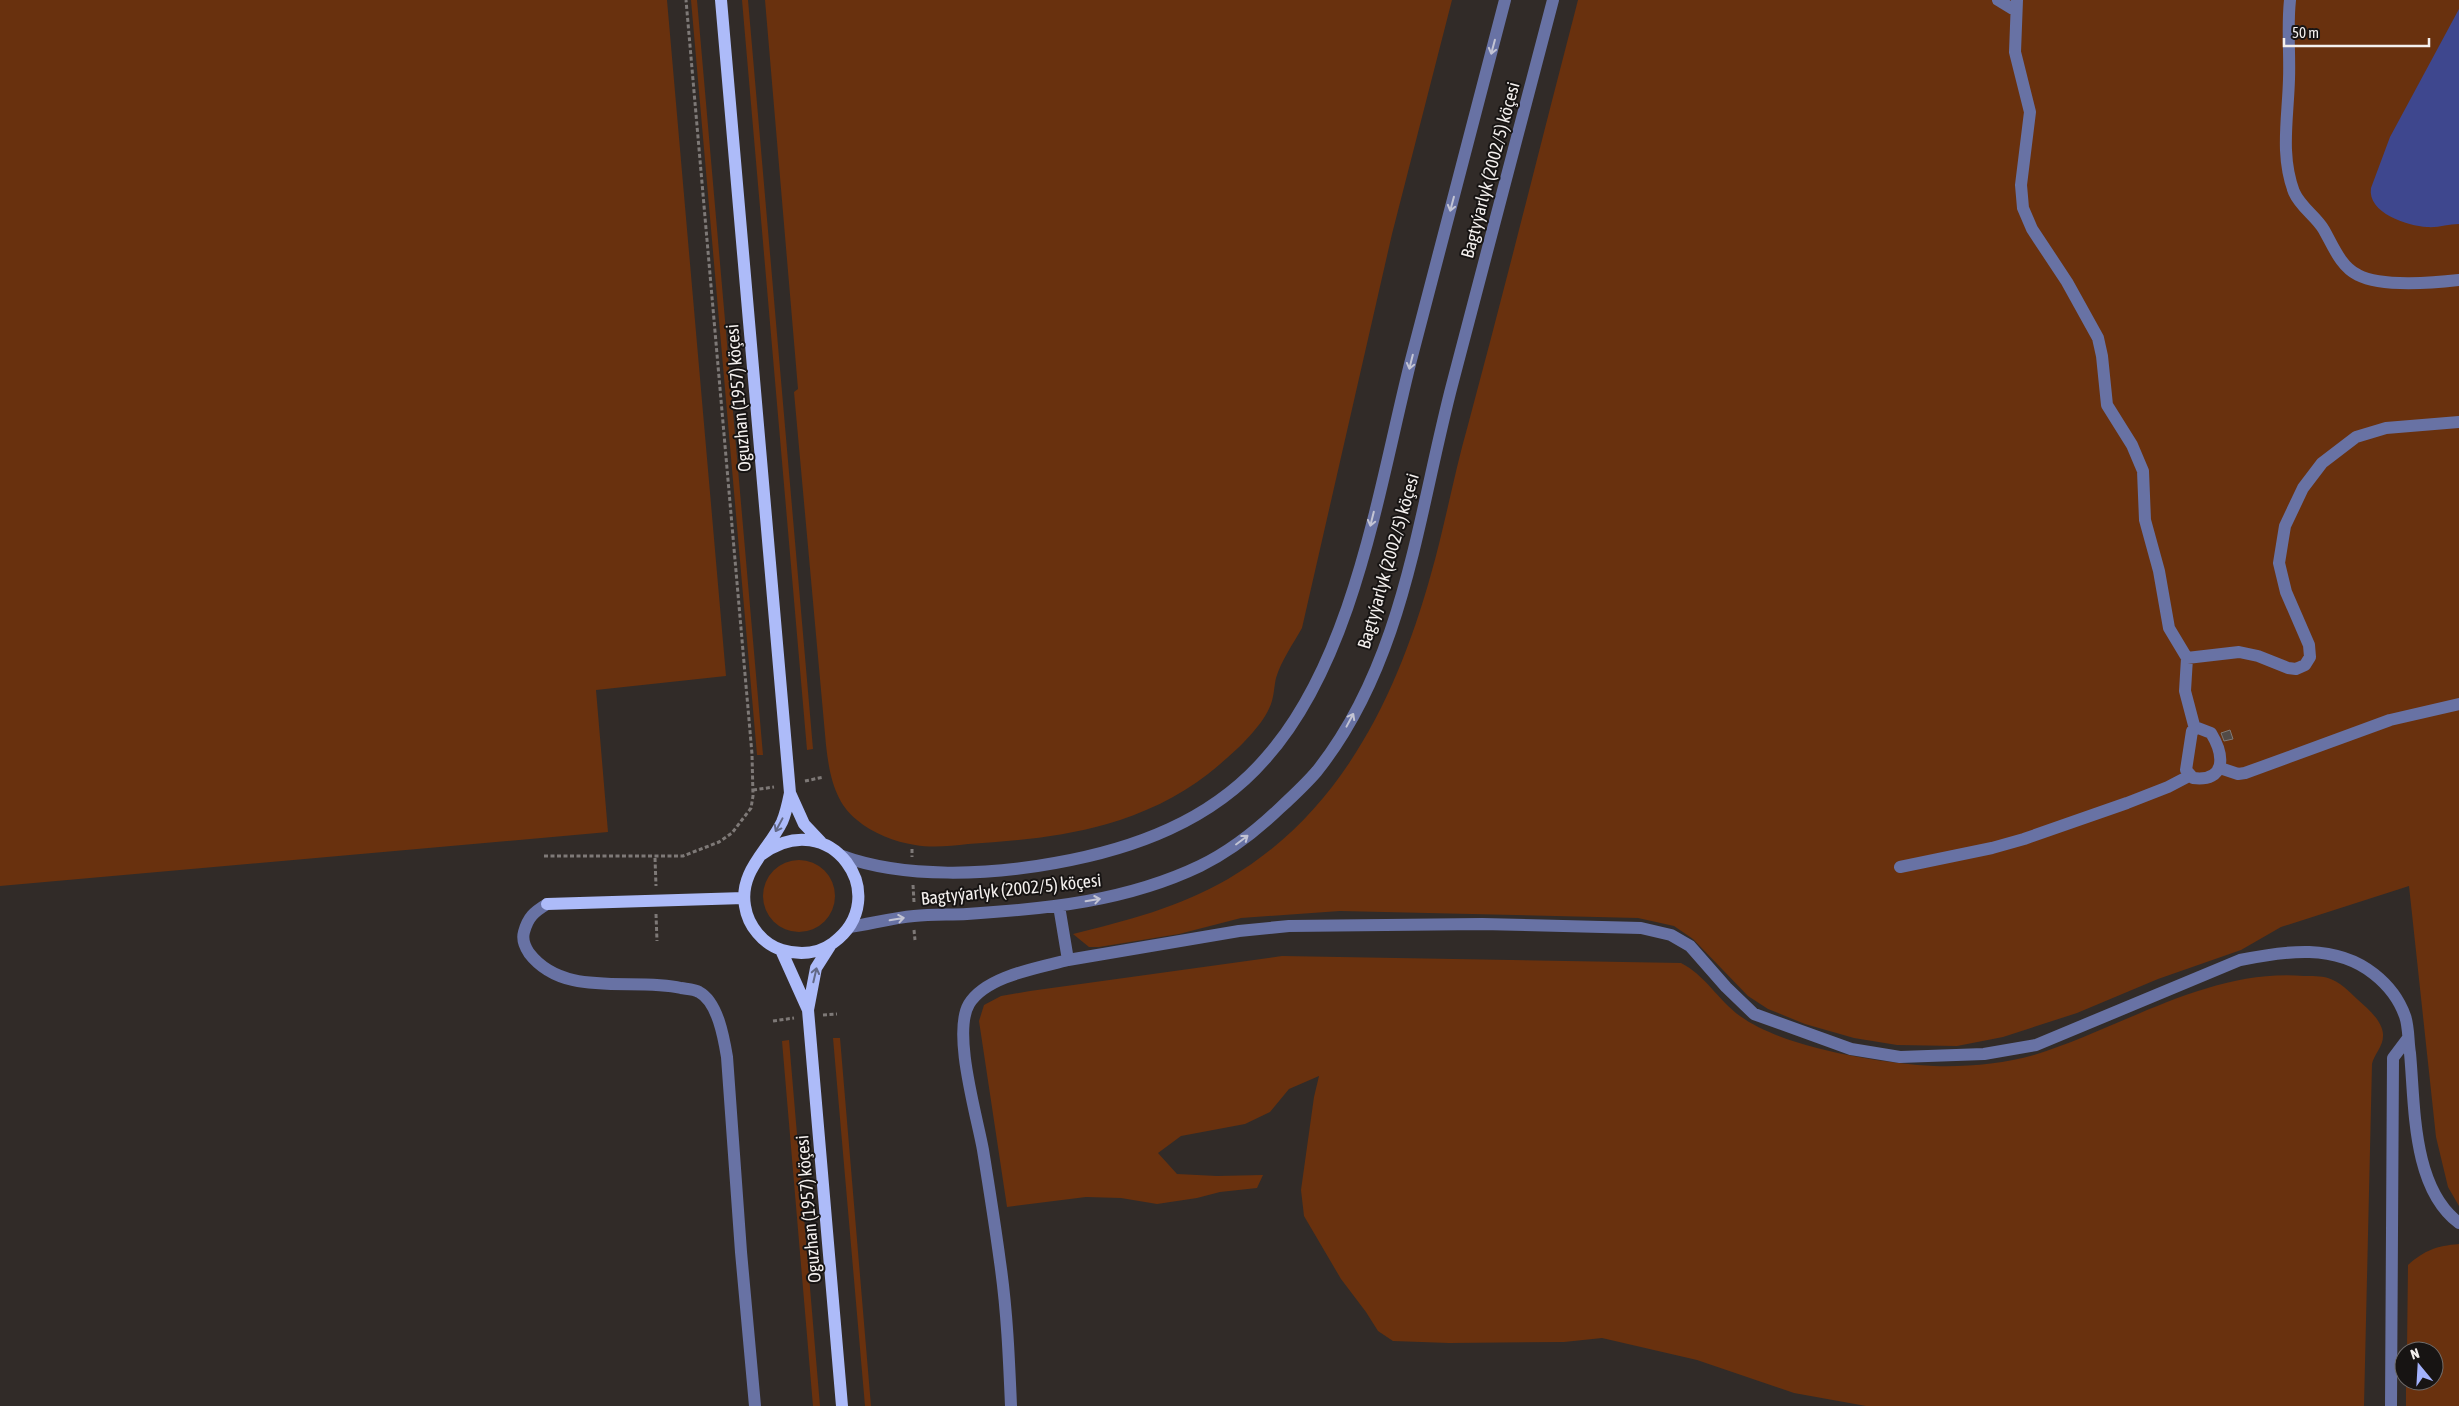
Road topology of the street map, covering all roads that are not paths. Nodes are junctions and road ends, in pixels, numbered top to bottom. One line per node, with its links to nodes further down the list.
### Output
1 (721, 0): 14 (main road, Oguzhan (1957) köçesi)
2 (1505, 0): 17 (street, Bagtyýarlyk (2002/5) köçesi, one-way to 17)
3 (1553, 0): 21 (street, Bagtyýarlyk (2002/5) köçesi, one-way to 3)
4 (1998, 0): 6 (street)
5 (2290, 0): 7 (street)
6 (2017, 6): 9 (street)
7 (2459, 280)
8 (2459, 422): 9 (street)
9 (2187, 658): 11 (street)
10 (2459, 704): 12 (street)
11 (2195, 729): 12 (street); 13 (street)
12 (2220, 768): 13 (street)
13 (2189, 776): 18 (street)
14 (790, 793): 15 (main road, Oguzhan (1957) köçesi); 16 (main road, Oguzhan (1957) köçesi, one-way to 16)
15 (821, 842): 16 (main road, Oguzhan (1957) köçesi); 17 (main road, Oguzhan (1957) köçesi)
16 (761, 855): 19 (main road, Oguzhan (1957) köçesi)
17 (842, 856): 22 (main road, Oguzhan (1957) köçesi)
18 (1900, 867)
19 (744, 898): 20 (main road); 24 (main road, Oguzhan (1957) köçesi)
20 (547, 904): 29 (street)
21 (1059, 906): 22 (street, Bagtyýarlyk (2002/5) köçesi, one-way to 21); 25 (street)
22 (849, 927): 23 (main road, Oguzhan (1957) köçesi)
23 (830, 945): 24 (main road, Oguzhan (1957) köçesi); 26 (main road, Oguzhan (1957) köçesi, one-way to 23)
24 (781, 950): 26 (main road, Oguzhan (1957) köçesi)
25 (1068, 960): 27 (street); 31 (street)
26 (808, 1010): 30 (main road, Oguzhan (1957) köçesi)
27 (2408, 1038): 28 (street); 32 (street)
28 (2459, 1223)
29 (755, 1406)
30 (842, 1406)
31 (1010, 1406)
32 (2391, 1406)

